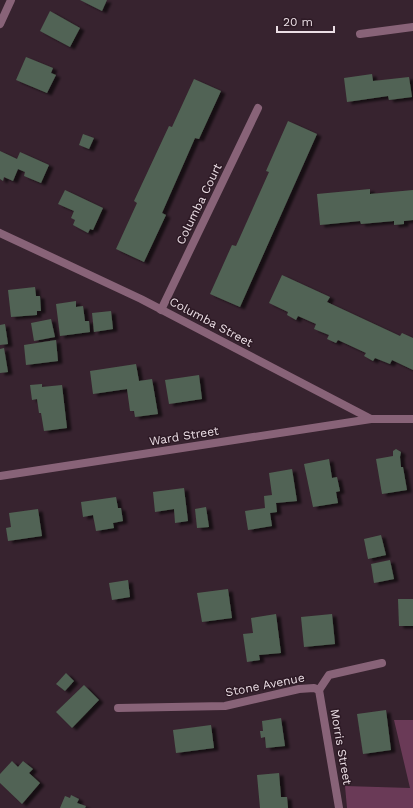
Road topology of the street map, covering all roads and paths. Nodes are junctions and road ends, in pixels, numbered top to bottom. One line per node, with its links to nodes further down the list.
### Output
1 (11, 0): 2 (street)
2 (0, 24)
3 (413, 27): 4 (street)
4 (360, 34)
5 (258, 108): 7 (street, Columba Court)
6 (0, 234): 7 (street, Columba Street)
7 (161, 310): 8 (street, Columba Street)
8 (371, 419): 9 (street, Columba Street); 10 (street, Ward Street)
9 (413, 419)
10 (0, 476)
11 (382, 663): 12 (street, Stone Avenue)
12 (319, 690): 13 (street, Stone Avenue); 14 (street, Morris Street)
13 (118, 708)
14 (339, 808)

